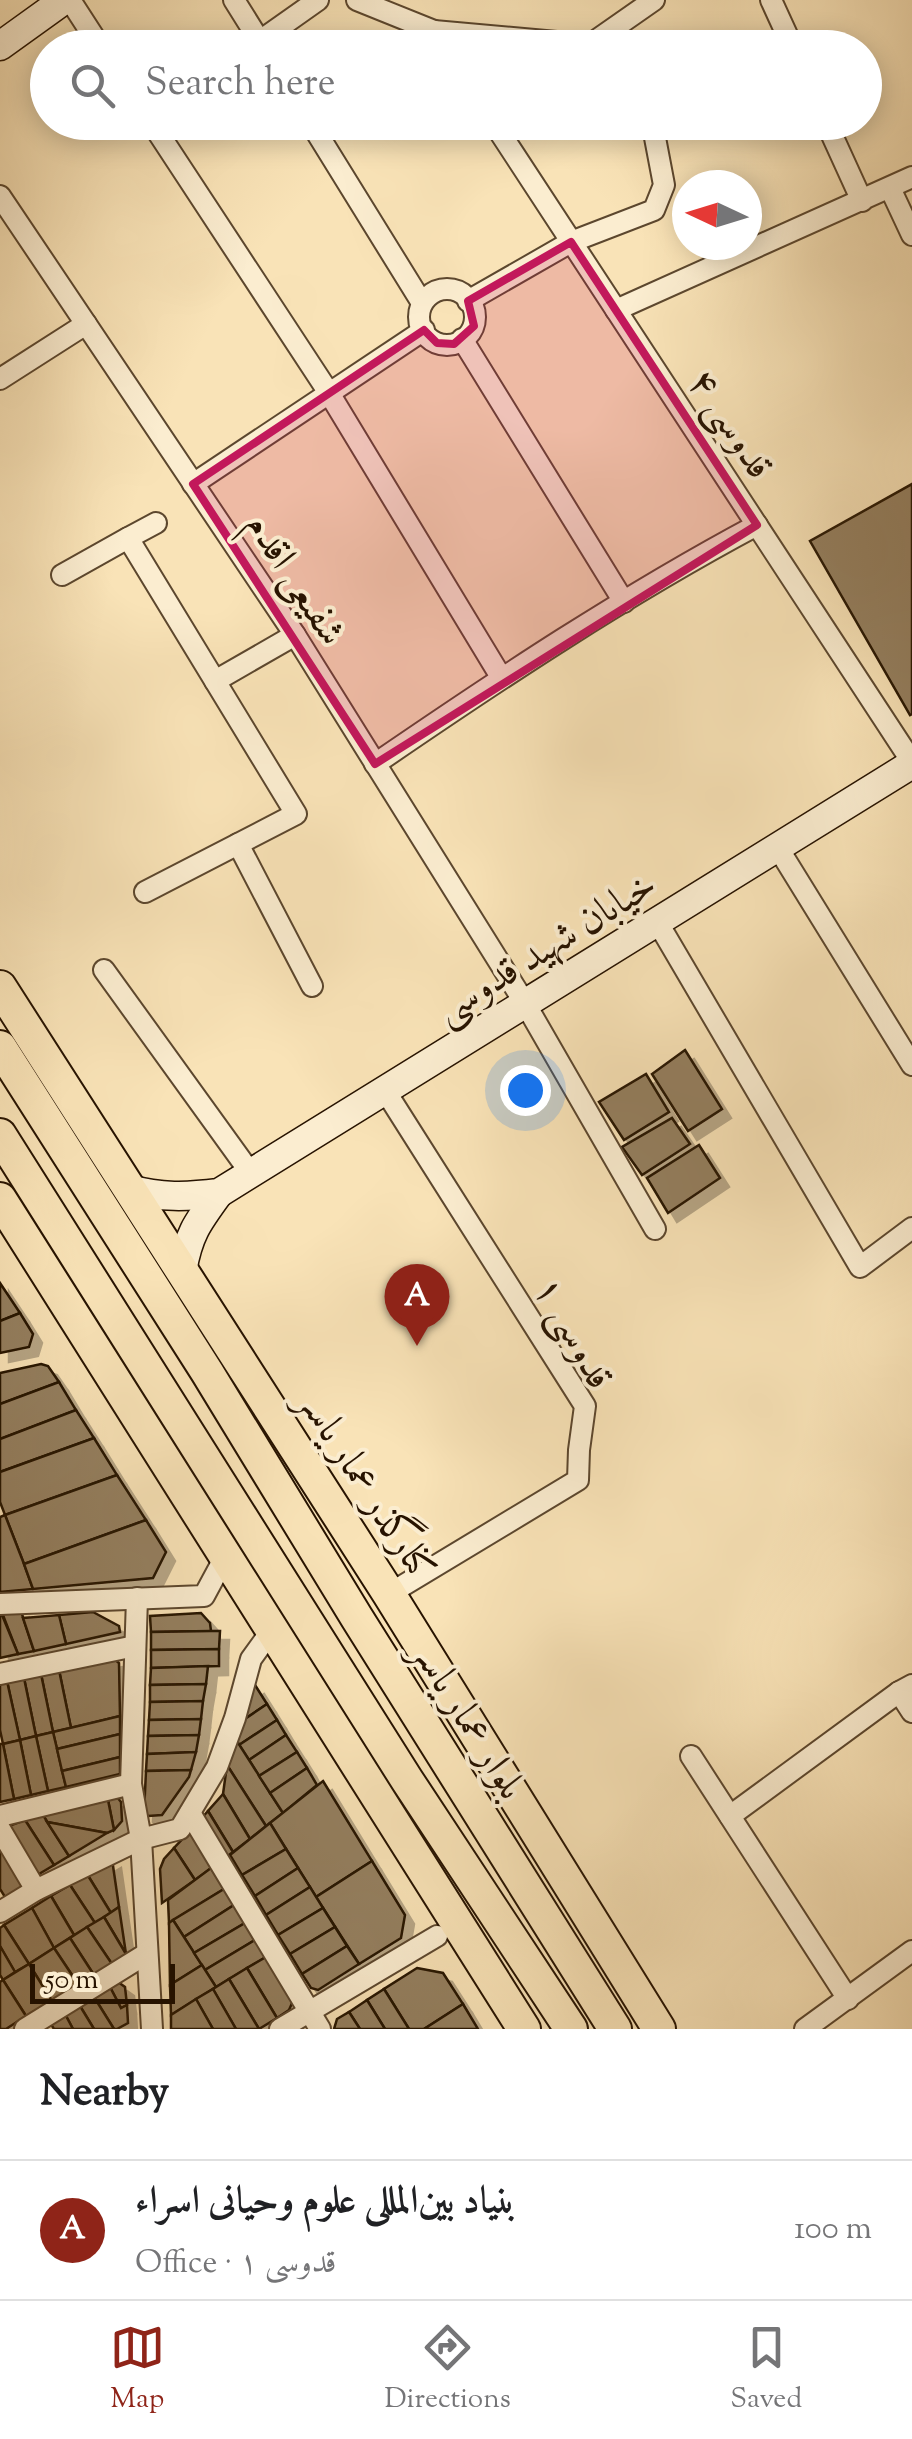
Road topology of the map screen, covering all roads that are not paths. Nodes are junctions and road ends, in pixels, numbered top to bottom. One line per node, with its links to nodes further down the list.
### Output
1 (67, 0): 7 (street); 13 (main road)
2 (234, 0): 8 (street)
3 (318, 0): 9 (street)
4 (359, 0): 10 (street)
5 (654, 0): 11 (street)
6 (771, 0): 12 (street)
7 (88, 30)
8 (253, 30)
9 (280, 30)
10 (419, 30)
11 (611, 30)
12 (784, 30)
13 (0, 46)
14 (163, 140): 32 (street)
15 (321, 140): 26 (street)
16 (505, 140): 24 (street, قدوسی ۴)
17 (655, 140): 24 (street)
18 (834, 140): 21 (street)
19 (912, 178): 20 (street)
20 (890, 188): 21 (street); 23 (street)
21 (862, 201): 27 (street)
22 (2, 204): 28 (street, شفیعی اقدم)
23 (912, 235)
24 (571, 242): 25 (street); 27 (street, قدوسی ۴)
25 (468, 300): 26 (street); 30 (street)
26 (422, 303): 29 (street)
27 (616, 310): 35 (street, قدوسی ۴)
28 (86, 324): 31 (street); 33 (street, شفیعی اقدم)
29 (424, 330): 30 (street); 32 (street)
30 (462, 339): 38 (street)
31 (0, 379)
32 (330, 393): 33 (street); 40 (street)
33 (193, 484): 39 (street, شفیعی اقدم)
34 (156, 524): 36 (street)
35 (757, 525): 38 (street); 42 (street, قدوسی ۴)
36 (128, 538): 37 (street); 41 (street)
37 (62, 575)
38 (624, 602): 40 (street)
39 (294, 636): 41 (street); 43 (street, شفیعی اقدم)
40 (502, 677): 43 (street)
41 (215, 680): 44 (street)
42 (912, 763): 45 (main road, خیابان شهید قدوسی)
43 (375, 764): 51 (street, شفیعی اقدم)
44 (238, 844): 46 (street); 49 (street)
45 (778, 848): 47 (main road, خیابان شهید قدوسی); 53 (street)
46 (146, 892)
47 (658, 923): 51 (main road, خیابان شهید قدوسی); 60 (street)
48 (104, 970): 56 (street)
49 (312, 986)
50 (0, 987): 57 (main road, کنارگذر عمار یاسر)
51 (526, 1005): 54 (main road, خیابان شهید قدوسی); 61 (street, شفیعی اقدم)
52 (0, 1047): 70 (main road, بلوار عمار یاسر)
53 (912, 1065)
54 (386, 1092): 56 (main road, خیابان شهید قدوسی); 67 (street, قدوسی ۱)
55 (0, 1134): 63 (main road)
56 (252, 1174): 58 (main road, خیابان شهید قدوسی)
57 (129, 1189): 58 (main road); 62 (main road, کنارگذر عمار یاسر)
58 (220, 1193): 62 (main road)
59 (0, 1199): 64 (main road)
60 (912, 1228)
61 (655, 1230)
62 (182, 1272): 65 (main road, کنارگذر عمار یاسر)
63 (131, 1340): 64 (main road); 84 (main road)
64 (101, 1359): 66 (main road)
65 (313, 1478): 67 (main road, کنارگذر عمار یاسر); 70 (main road)
66 (225, 1557): 68 (street); 71 (main road)
67 (389, 1594): 98 (main road, کنارگذر عمار یاسر)
68 (137, 1598): 69 (street); 72 (street)
69 (5, 1604)
70 (357, 1618): 97 (main road, بلوار عمار یاسر)
71 (272, 1630): 77 (main road); 79 (street)
72 (135, 1646): 73 (street); 78 (street)
73 (0, 1674)
74 (905, 1688): 75 (street); 81 (street)
75 (912, 1712)
76 (692, 1756): 81 (street)
77 (358, 1765): 84 (main road); 95 (main road)
78 (131, 1784): 80 (street); 83 (street)
79 (190, 1813): 83 (street); 91 (street)
80 (0, 1816)
81 (730, 1816): 90 (street)
82 (0, 1829): 85 (street)
83 (141, 1840): 85 (street); 89 (street)
84 (454, 1854): 96 (main road)
85 (36, 1890): 86 (street)
86 (0, 1912)
87 (438, 1936): 91 (street)
88 (912, 1952): 90 (street)
89 (146, 1954): 92 (street); 93 (street)
90 (848, 1999): 99 (street)
91 (314, 2020): 94 (street)
92 (25, 2029)
93 (152, 2029)
94 (280, 2029)
95 (524, 2029)
96 (571, 2029)
97 (615, 2029)
98 (659, 2029)
99 (805, 2029)

